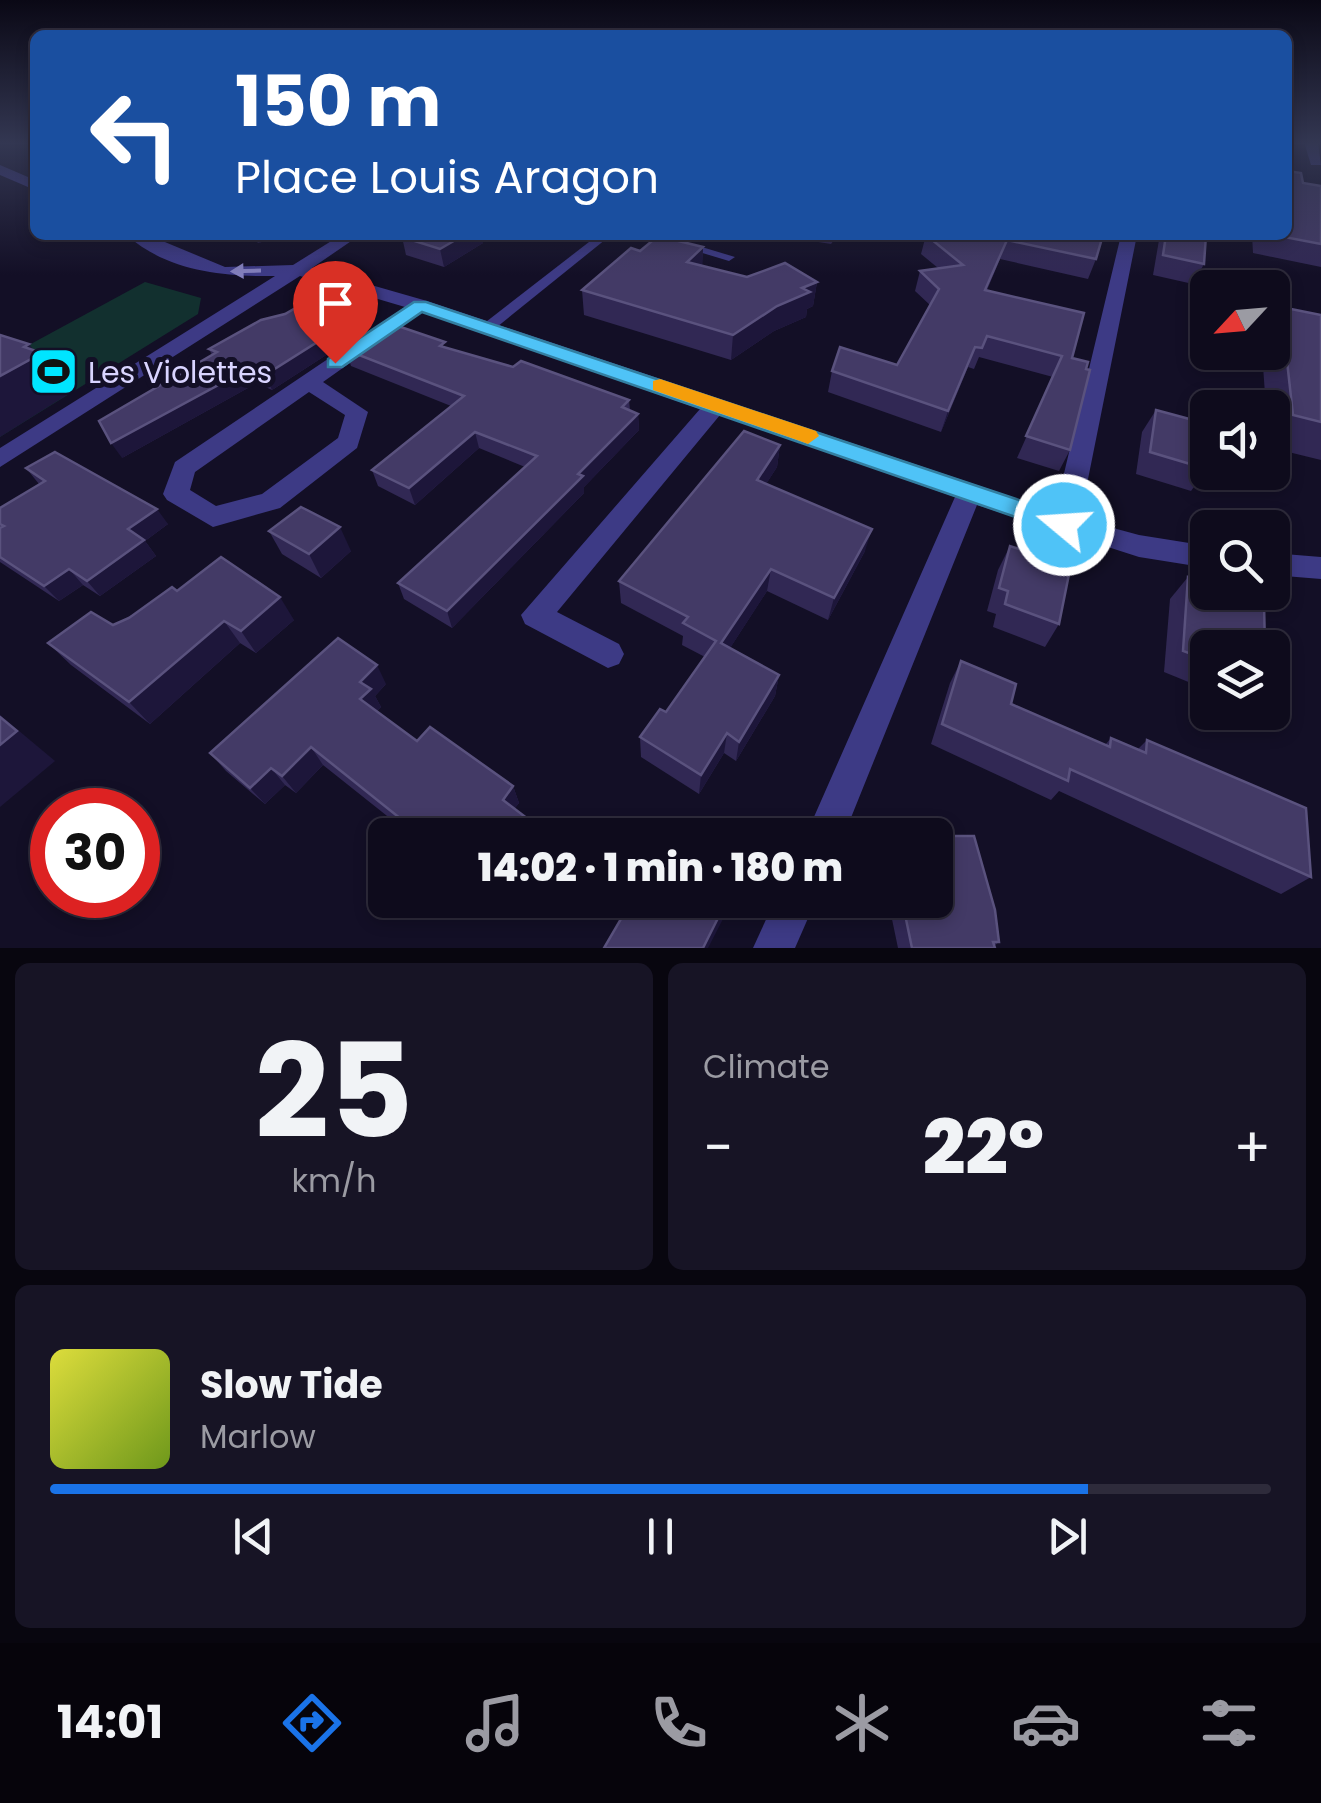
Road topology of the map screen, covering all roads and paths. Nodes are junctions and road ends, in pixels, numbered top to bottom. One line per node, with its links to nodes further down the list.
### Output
1 (146, 240): 7 (street)
2 (344, 240): 8 (street)
3 (600, 240): 11 (lane)
4 (667, 240): 6 (lane)
5 (1128, 240): 16 (street)
6 (729, 257)
7 (193, 263): 8 (street, one-way to 7); 9 (street)
8 (299, 270): 9 (street); 10 (street)
9 (252, 300): 14 (street)
10 (420, 305): 11 (street); 12 (street)
11 (487, 328): 13 (street)
12 (306, 382): 12 (street)
13 (717, 404): 15 (street); 20 (street)
14 (0, 458)
15 (969, 494): 16 (street); 21 (street)
16 (1064, 525): 17 (street)
17 (1190, 554)
18 (1290, 565): 19 (street)
19 (1321, 568)
20 (608, 654)
21 (832, 818)
22 (788, 918): 23 (street)
23 (774, 948)

